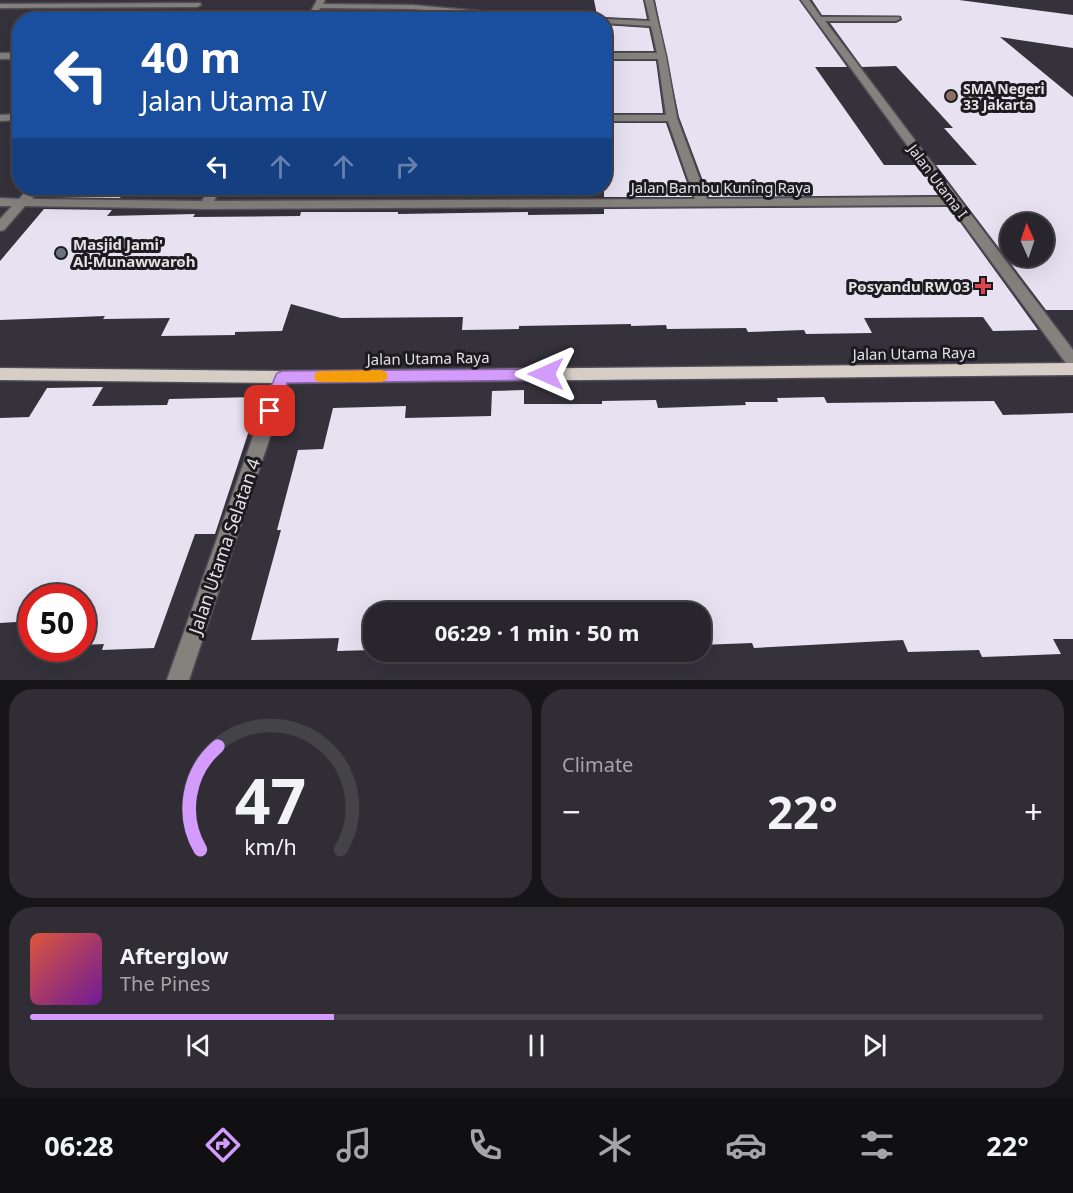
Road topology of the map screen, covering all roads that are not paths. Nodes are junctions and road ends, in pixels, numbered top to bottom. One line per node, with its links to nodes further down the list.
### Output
1 (649, 0): 10 (street)
2 (805, 0): 7 (street, Jalan Utama I)
3 (319, 3): 6 (street)
4 (0, 6): 5 (street)
5 (196, 6)
6 (467, 12)
7 (819, 19): 8 (street); 18 (street, Jalan Utama I)
8 (896, 19)
9 (612, 21): 10 (street)
10 (655, 24): 12 (street)
11 (612, 56): 12 (street)
12 (662, 56): 14 (street)
13 (612, 118): 14 (street)
14 (672, 118): 20 (street)
15 (29, 195): 17 (street)
16 (211, 195): 21 (street)
17 (23, 201): 19 (street, Jalan Bambu Kuning Raya); 21 (street, Jalan Bambu Kuning Raya); 22 (street)
18 (952, 201): 20 (street, Jalan Bambu Kuning Raya); 23 (street, Jalan Utama I)
19 (0, 202)
20 (704, 204): 21 (street, Jalan Bambu Kuning Raya)
21 (206, 205)
22 (0, 226)
23 (1073, 362)
24 (1073, 369): 26 (main road, Jalan Utama Raya)
25 (0, 374): 26 (main road, Jalan Utama Raya)
26 (282, 377): 27 (street, Jalan Utama Selatan 4)
27 (178, 680)

